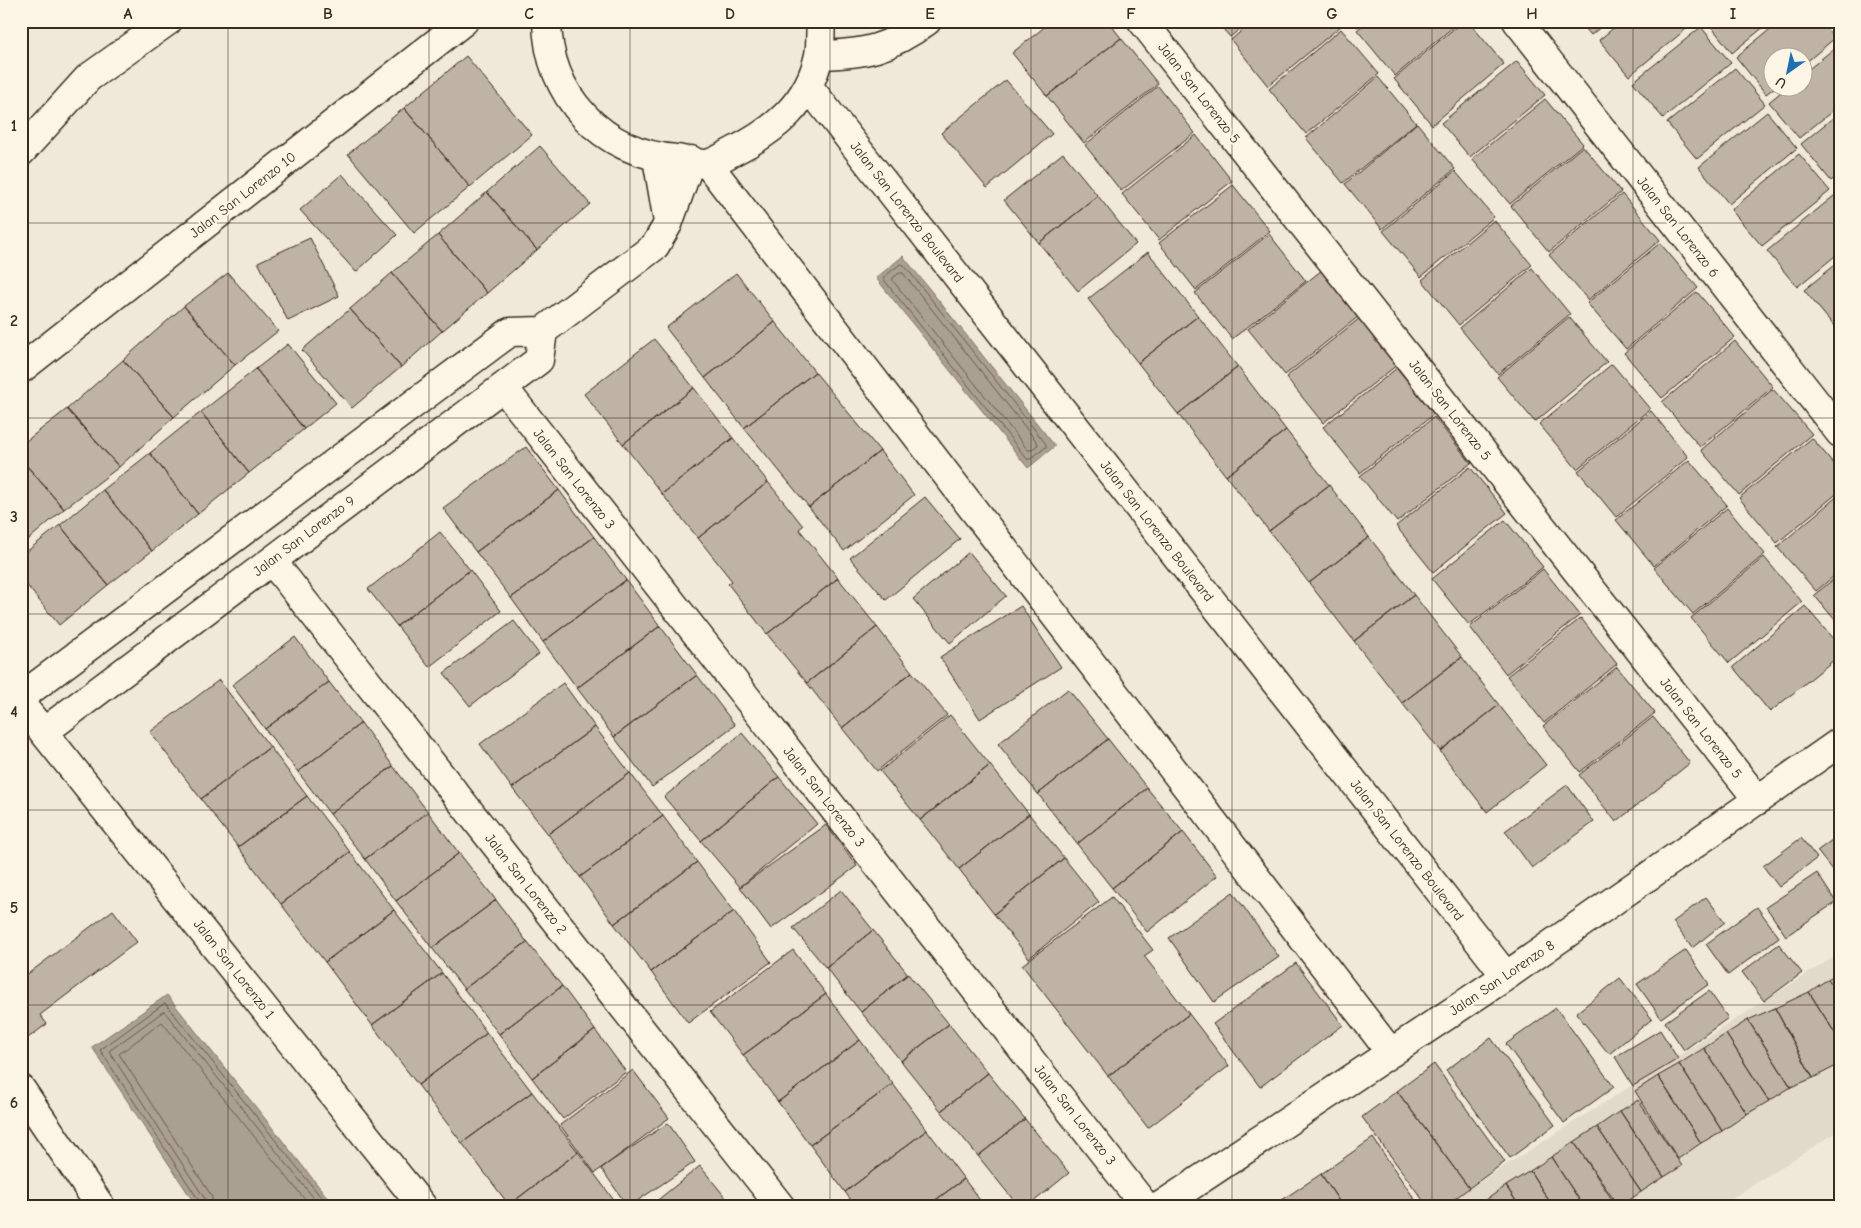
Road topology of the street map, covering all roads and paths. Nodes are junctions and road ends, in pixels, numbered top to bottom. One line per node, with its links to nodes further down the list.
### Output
1 (168, 21): 11 (street)
2 (464, 21): 16 (street, Jalan San Lorenzo 10)
3 (547, 21): 12 (street)
4 (927, 21): 8 (street)
5 (1142, 21): 26 (street, Jalan San Lorenzo 5)
6 (1517, 21): 18 (street, Jalan San Lorenzo 6)
7 (821, 24): 8 (street); 9 (street)
8 (858, 54): 9 (street)
9 (819, 55): 10 (street)
10 (808, 86): 13 (street); 27 (street, Jalan San Lorenzo Boulevard)
11 (21, 152)
12 (657, 158): 13 (street); 14 (street)
13 (700, 162): 14 (street); 28 (street)
14 (668, 224): 15 (street)
15 (543, 331): 17 (street, Jalan San Lorenzo 9); 19 (street)
16 (21, 369)
17 (502, 387): 20 (street, Jalan San Lorenzo 9); 33 (street, Jalan San Lorenzo 3)
18 (1840, 433)
19 (355, 448): 20 (street); 22 (street)
20 (378, 481): 21 (street, Jalan San Lorenzo 9)
21 (272, 560): 24 (street, Jalan San Lorenzo 9); 32 (street, Jalan San Lorenzo 2)
22 (21, 697)
23 (21, 704): 24 (street, Jalan San Lorenzo 1)
24 (45, 731): 31 (street, Jalan San Lorenzo 1)
25 (1840, 742): 26 (street, Jalan San Lorenzo 8)
26 (1758, 800): 27 (street, Jalan San Lorenzo 8)
27 (1506, 976): 28 (street, Jalan San Lorenzo 8)
28 (1391, 1053): 34 (street, Jalan San Lorenzo 8)
29 (21, 1089): 30 (street)
30 (101, 1207)
31 (423, 1207)
32 (781, 1207)
33 (1146, 1207)
34 (1159, 1207)

